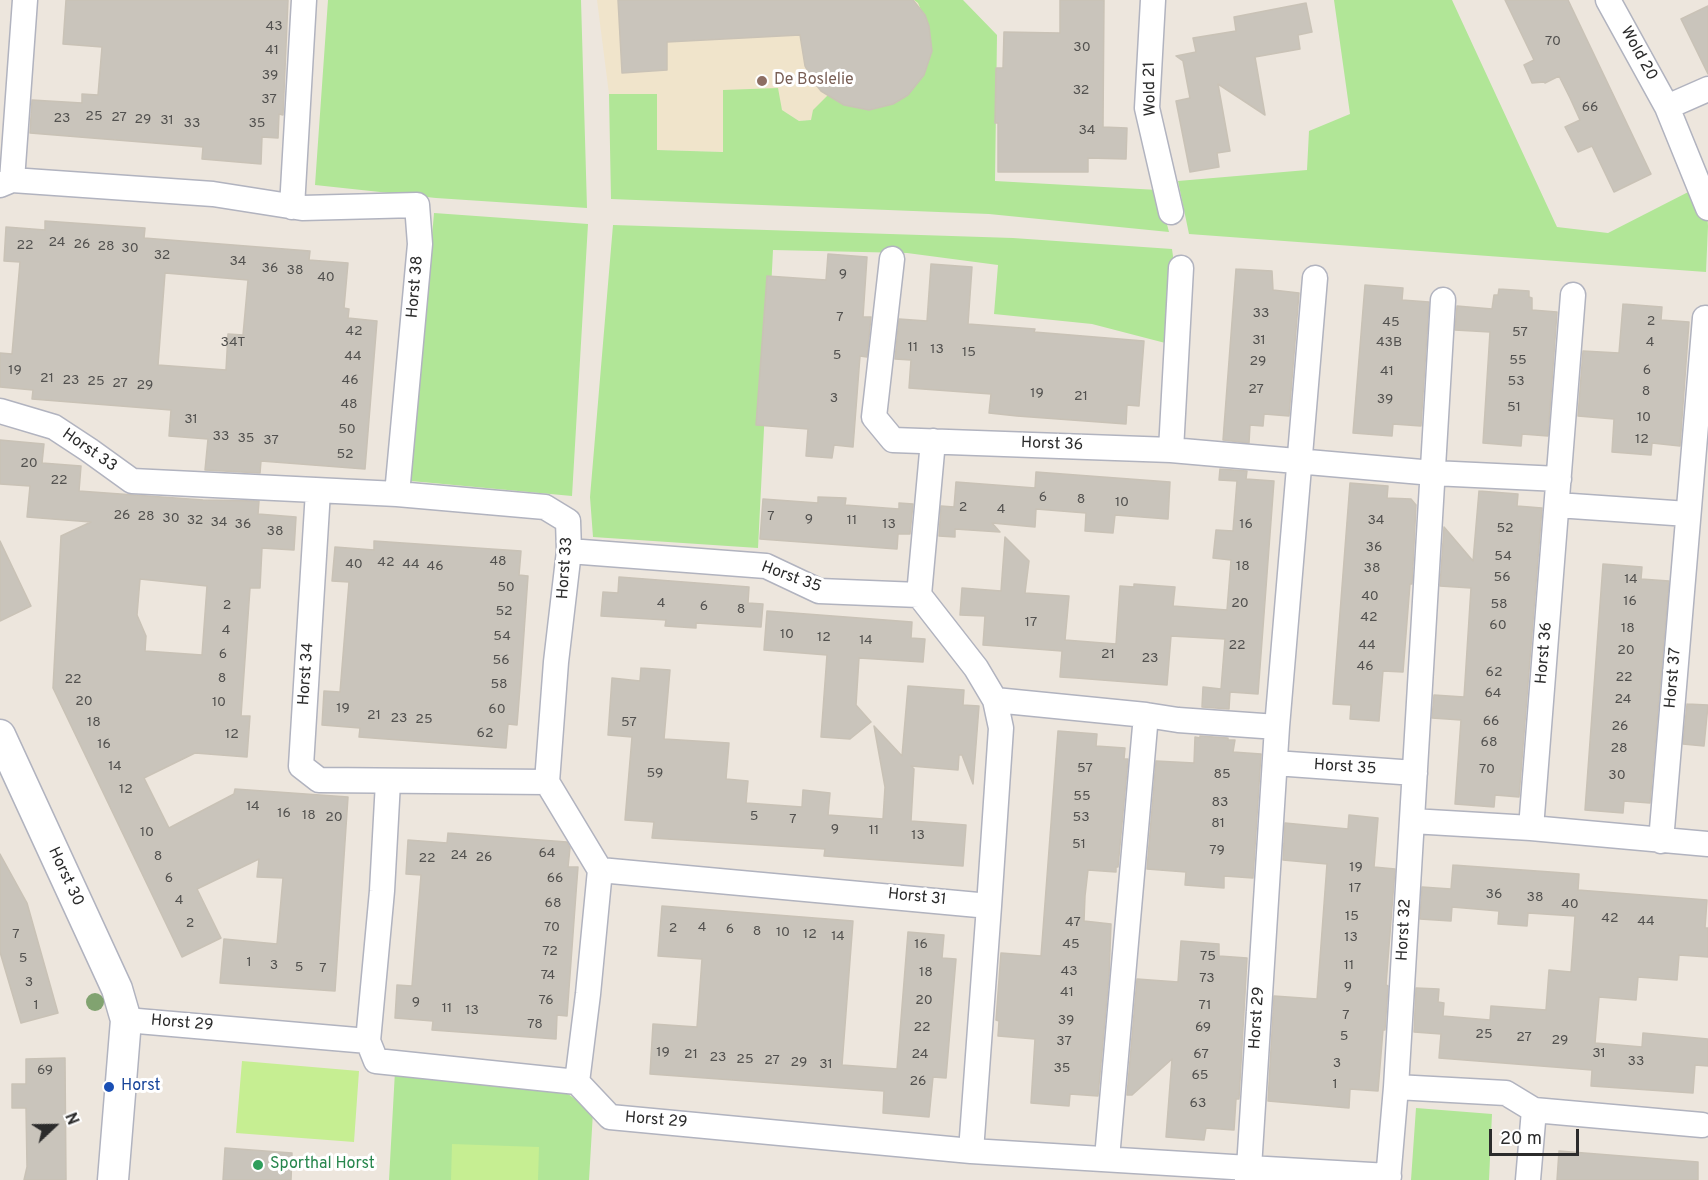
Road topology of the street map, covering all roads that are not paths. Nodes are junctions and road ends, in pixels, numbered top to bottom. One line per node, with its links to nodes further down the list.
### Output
1 (25, 0): 7 (street, Horst 38)
2 (303, 0): 8 (street)
3 (1153, 0): 10 (street, Wold 21)
4 (1608, 0): 6 (street, Wold 20)
5 (1708, 89): 6 (street)
6 (1667, 107): 9 (street, Wold 20)
7 (6, 182): 8 (street, Horst 38)
8 (292, 207): 24 (street, Horst 38)
9 (1708, 208)
10 (1171, 212)
11 (892, 259): 18 (street, Horst 36)
12 (1181, 268): 19 (street)
13 (1315, 278): 20 (street)
14 (1573, 295): 22 (street, Horst 36)
15 (1443, 300): 21 (street)
16 (1705, 318): 26 (street, Horst 37)
17 (0, 411): 23 (street, Horst 33)
18 (933, 441): 19 (street, Horst 36); 28 (street)
19 (1171, 450): 20 (street, Horst 36)
20 (1300, 460): 21 (street, Horst 36); 31 (street)
21 (1433, 473): 22 (street, Horst 36); 34 (street)
22 (1559, 479): 25 (street, Horst 36)
23 (318, 491): 24 (street, Horst 33); 35 (street, Horst 34)
24 (397, 494): 27 (street, Horst 33)
25 (1557, 505): 26 (street); 38 (street, Horst 36)
26 (1688, 514): 39 (street, Horst 37)
27 (569, 551): 28 (street, Horst 35); 36 (street, Horst 33)
28 (919, 595): 29 (street)
29 (995, 700): 30 (street); 42 (street)
30 (1146, 715): 31 (street); 50 (street)
31 (1277, 727): 33 (street, Horst 29)
32 (0, 735): 43 (street, Horst 30)
33 (1275, 763): 34 (street, Horst 35); 51 (street, Horst 29)
34 (1414, 773): 37 (street, Horst 32)
35 (388, 782): 36 (street, Horst 34); 44 (street)
36 (547, 782): 41 (street)
37 (1412, 821): 38 (street); 46 (street, Horst 32)
38 (1531, 828): 39 (street)
39 (1661, 841): 40 (street)
40 (1708, 844)
41 (600, 870): 42 (street, Horst 31); 45 (street)
42 (989, 906): 49 (street)
43 (126, 1020): 44 (street, Horst 29); 53 (street)
44 (368, 1041): 45 (street)
45 (577, 1082): 49 (street, Horst 29)
46 (1396, 1087): 47 (street); 52 (street, Horst 32)
47 (1534, 1110): 48 (street); 54 (street)
48 (1702, 1125)
49 (971, 1151): 50 (street, Horst 29)
50 (1107, 1158): 51 (street, Horst 29)
51 (1248, 1174): 52 (street, Horst 32)
52 (1389, 1178)
53 (113, 1180)
54 (1528, 1180)

